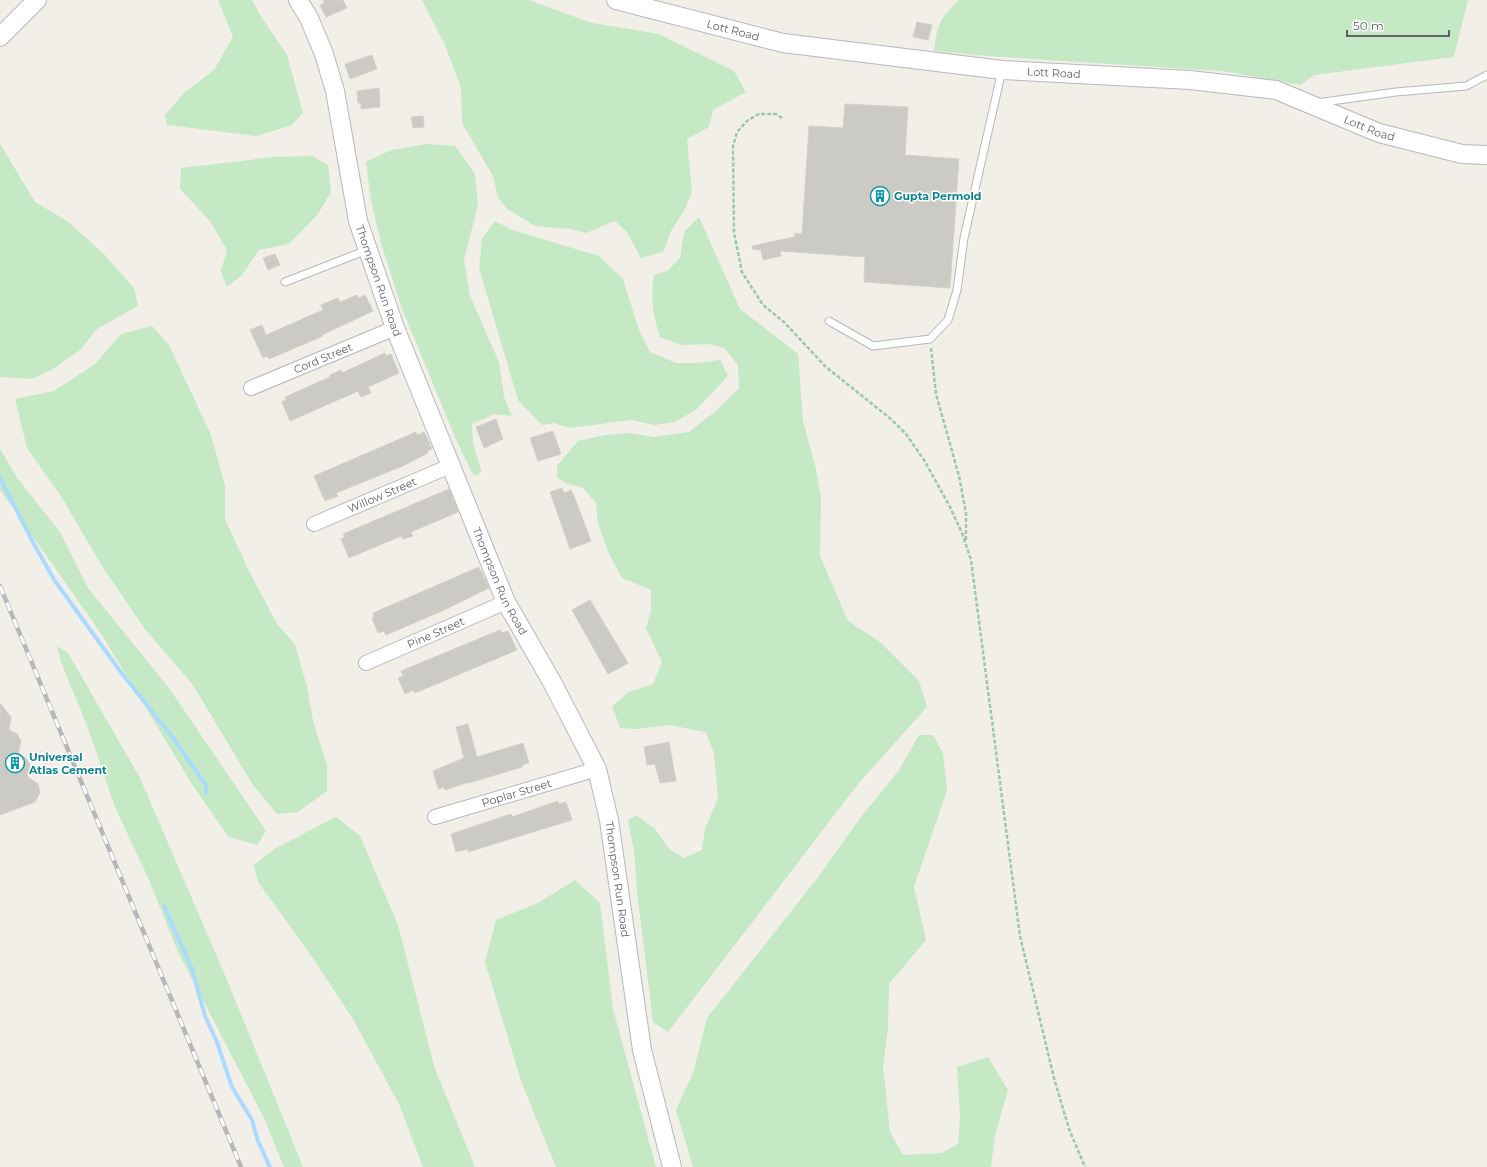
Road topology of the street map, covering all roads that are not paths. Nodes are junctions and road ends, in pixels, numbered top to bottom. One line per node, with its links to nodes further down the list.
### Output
1 (37, 0): 4 (street)
2 (298, 0): 9 (street, Thompson Run Road)
3 (616, 0): 5 (street, Lott Road)
4 (2, 30)
5 (1002, 70): 7 (street, Lott Road); 11 (lane)
6 (1487, 75): 7 (lane)
7 (1309, 104): 8 (street, Lott Road)
8 (1487, 155)
9 (368, 250): 10 (lane); 12 (street, Thompson Run Road)
10 (285, 282)
11 (829, 321)
12 (395, 328): 13 (street, Cord Street); 14 (street, Thompson Run Road)
13 (251, 388)
14 (450, 466): 15 (street, Willow Street); 16 (street, Thompson Run Road)
15 (314, 524)
16 (506, 602): 17 (street, Pine Street); 18 (street, Thompson Run Road)
17 (366, 663)
18 (597, 769): 19 (street, Poplar Street); 20 (street, Thompson Run Road)
19 (435, 817)
20 (672, 1167)

